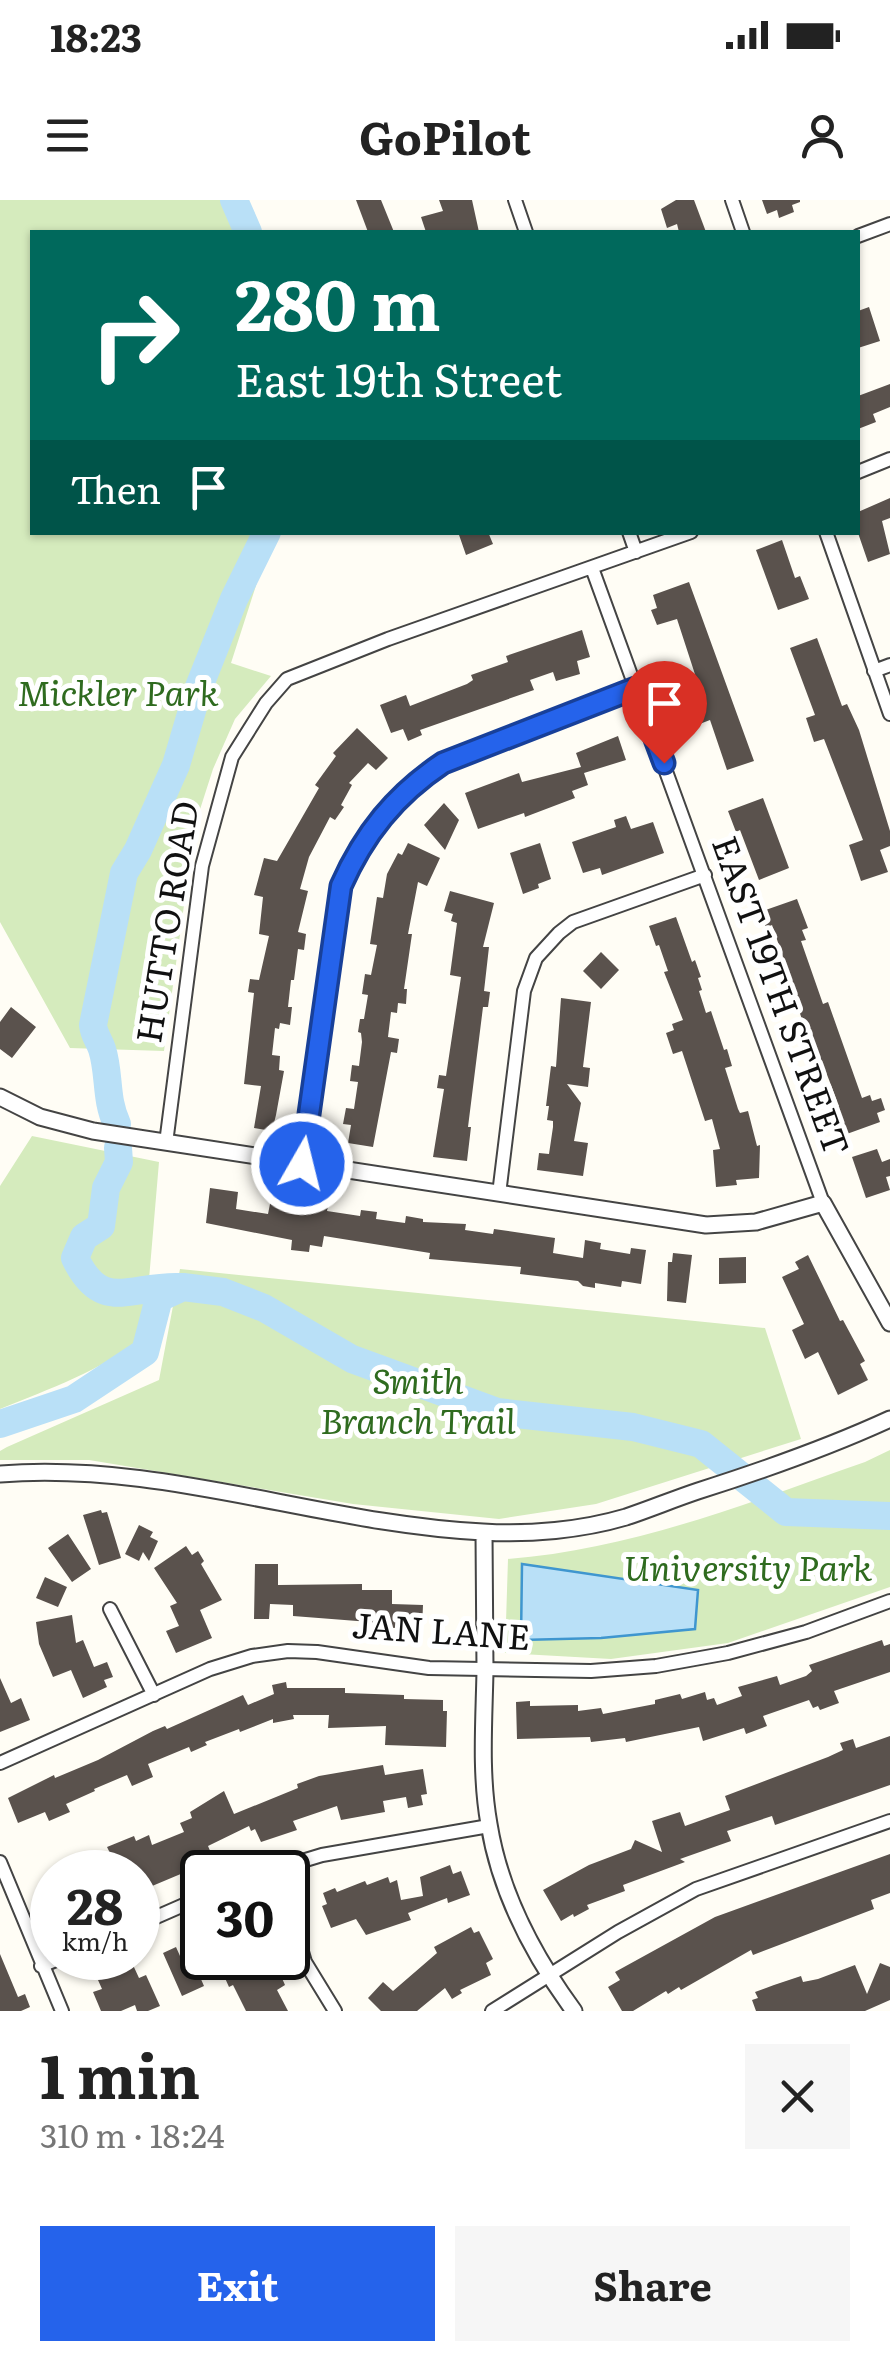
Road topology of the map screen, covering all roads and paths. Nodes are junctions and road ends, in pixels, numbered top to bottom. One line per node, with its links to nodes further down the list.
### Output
1 (515, 200): 4 (street)
2 (732, 200): 5 (street)
3 (890, 224): 6 (street)
4 (525, 230)
5 (742, 230)
6 (860, 235)
7 (890, 459): 8 (street)
8 (860, 471)
9 (630, 535): 12 (street)
10 (683, 535): 12 (street, HUTTO ROAD)
11 (827, 535): 15 (street)
12 (636, 552): 13 (street, HUTTO ROAD)
13 (592, 568): 16 (street, EAST 19TH STREET); 20 (street, HUTTO ROAD)
14 (890, 665): 15 (street)
15 (874, 671): 17 (street)
16 (636, 688): 18 (street, EAST 19TH STREET); 21 (street)
17 (890, 714)
18 (704, 875): 22 (street); 23 (street, EAST 19TH STREET)
19 (0, 1097): 20 (street)
20 (166, 1144): 21 (street)
21 (302, 1164): 22 (street)
22 (499, 1194): 23 (street)
23 (822, 1203): 24 (street, EAST 19TH STREET)
24 (890, 1323)
25 (890, 1419): 27 (street)
26 (0, 1474): 27 (street)
27 (484, 1532): 30 (street)
28 (890, 1601): 30 (street, JAN LANE)
29 (110, 1609): 31 (street)
30 (485, 1667): 31 (street, JAN LANE); 34 (street)
31 (154, 1695): 32 (street, JAN LANE)
32 (0, 1763)
33 (890, 1821): 39 (street)
34 (489, 1826): 35 (street); 39 (street)
35 (310, 1860)
36 (0, 1862): 37 (street)
37 (30, 1938)
38 (310, 1970): 42 (street)
39 (550, 1977): 43 (street); 44 (street)
40 (48, 1980): 41 (street)
41 (62, 2011)
42 (335, 2011)
43 (492, 2011)
44 (574, 2011)

